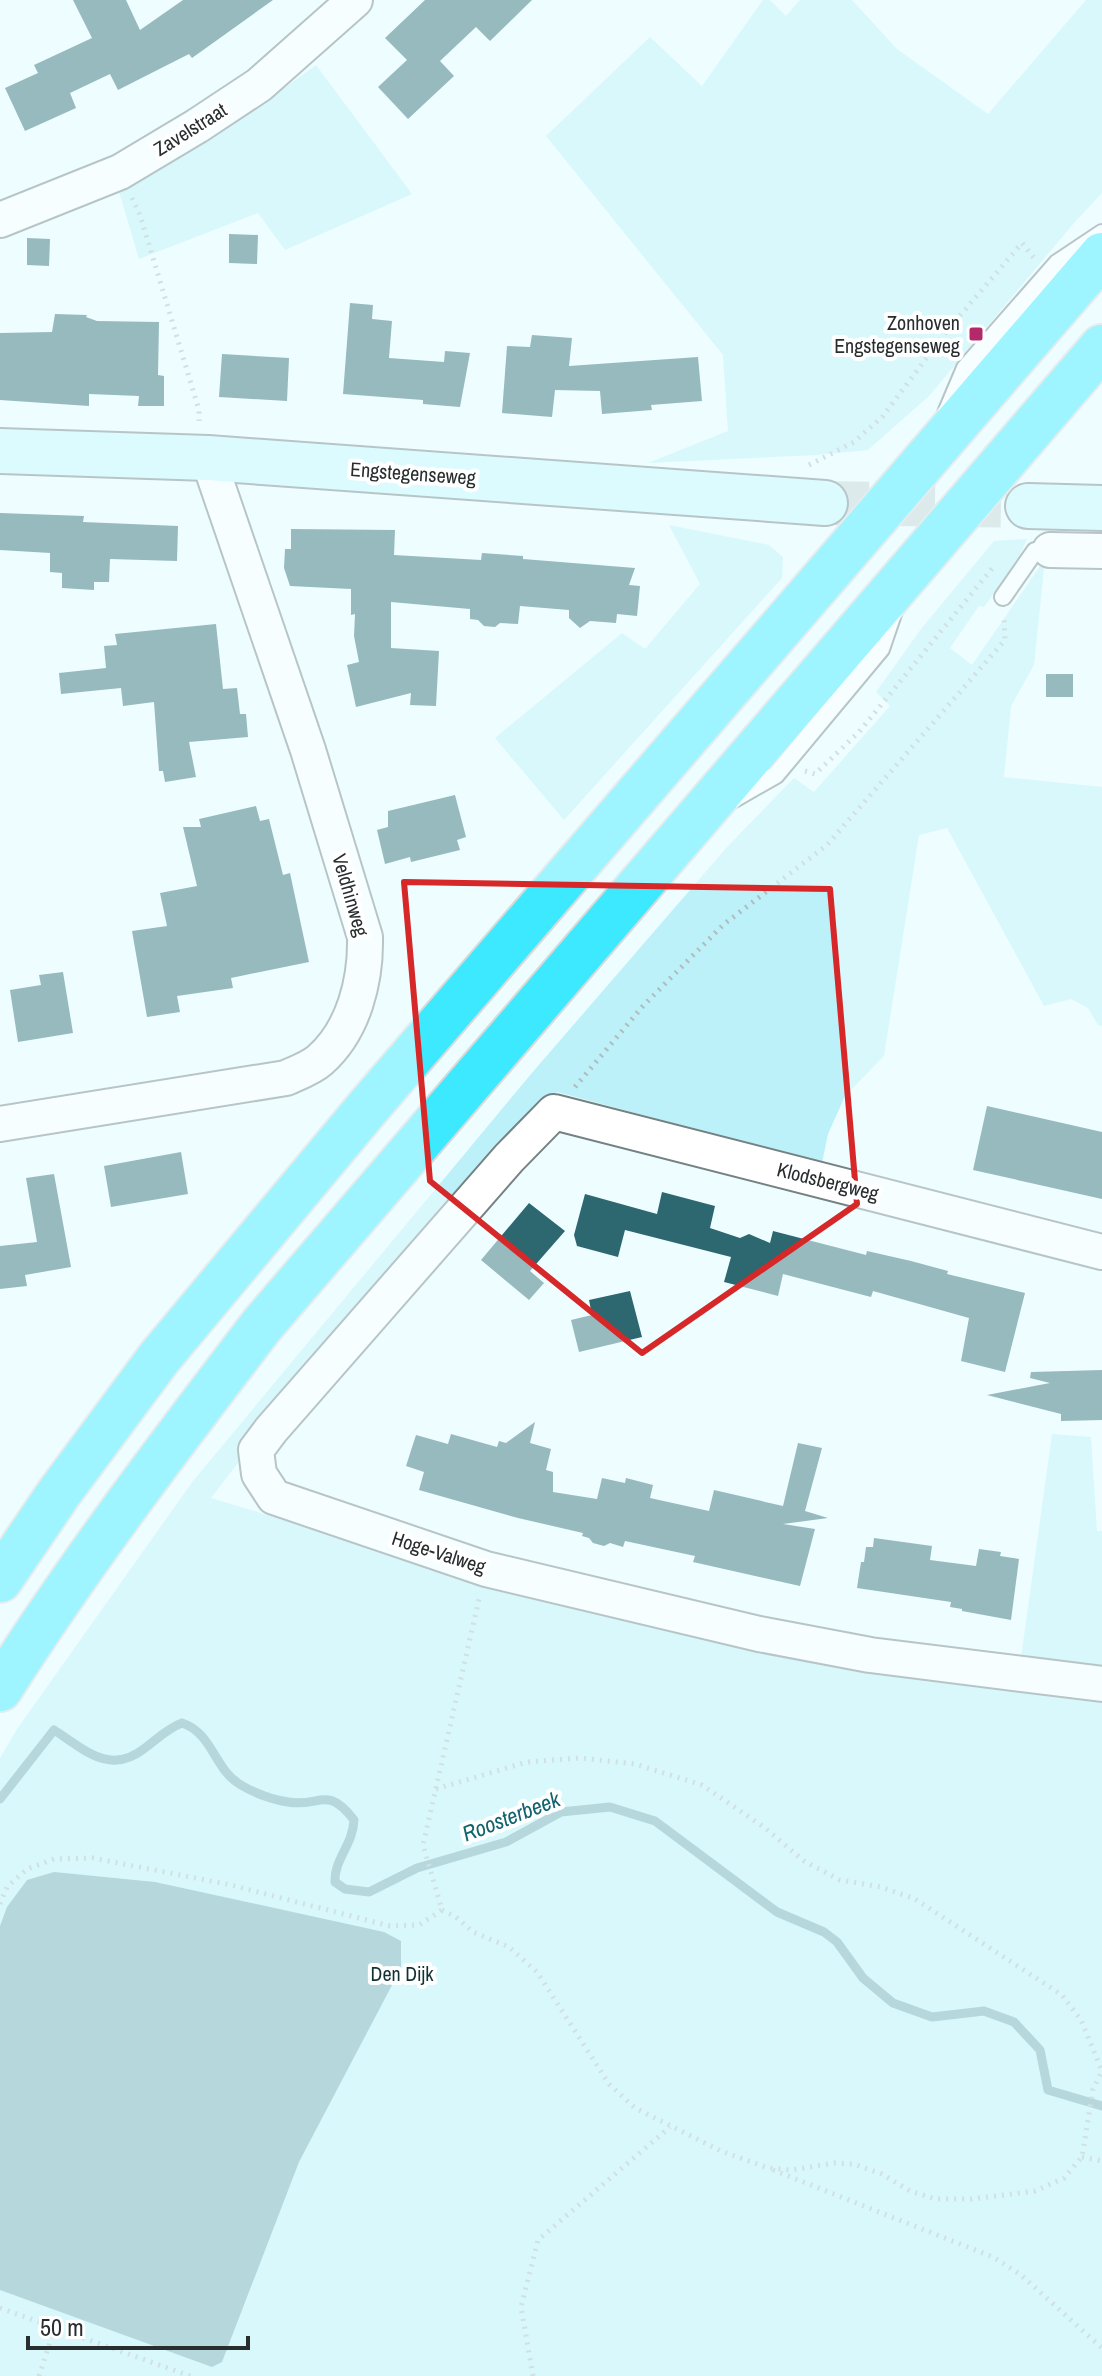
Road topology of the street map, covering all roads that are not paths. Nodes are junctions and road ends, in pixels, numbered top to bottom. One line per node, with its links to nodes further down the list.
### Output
1 (355, 0): 2 (street, Zavelstraat)
2 (0, 220)
3 (1102, 233): 8 (lane)
4 (1102, 255): 8 (highway)
5 (1102, 347): 20 (highway)
6 (0, 451): 7 (street, Engstegenseweg)
7 (208, 458): 9 (street, Engstegenseweg); 16 (street, Veldhinweg)
8 (925, 460): 18 (highway)
9 (825, 503)
10 (1028, 506): 11 (street)
11 (1102, 508)
12 (1042, 550): 13 (street); 14 (lane)
13 (1102, 551)
14 (1003, 597)
15 (554, 1112): 17 (street, Klodsbergweg); 19 (street, Hoge-Valweg)
16 (0, 1124)
17 (1102, 1252)
18 (0, 1580)
19 (1102, 1684)
20 (0, 1689)

